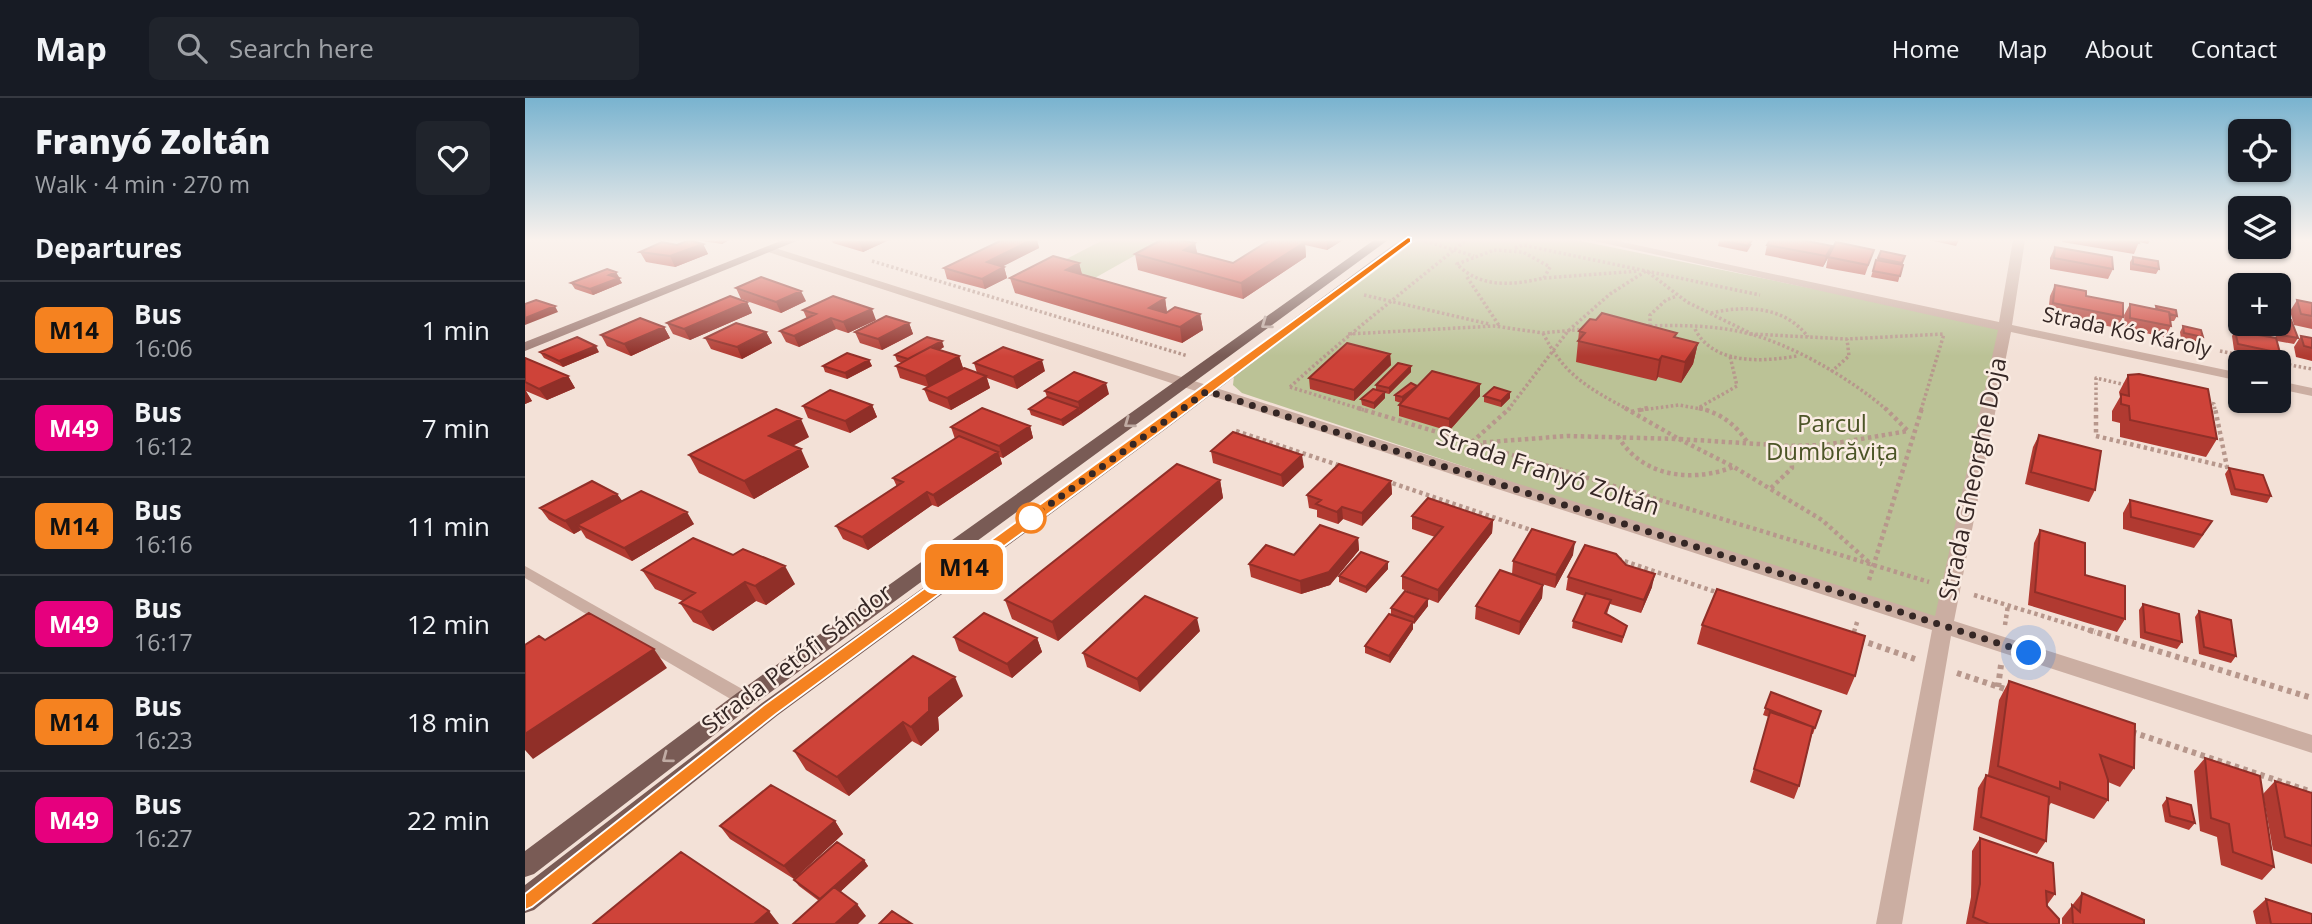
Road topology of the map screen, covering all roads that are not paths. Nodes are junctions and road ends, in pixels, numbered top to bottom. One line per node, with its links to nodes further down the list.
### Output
1 (696, 279): 8 (street)
2 (857, 279): 10 (street, Strada Franyó Zoltán)
3 (1329, 279): 10 (main road, Strada Petőfi Sándor, one-way to 10)
4 (1358, 279): 12 (main road, Strada Petőfi Sándor)
5 (1775, 279): 7 (street, Strada Kós Károly)
6 (2013, 279): 7 (street, Strada Gheorghe Doja)
7 (2005, 328): 9 (street, Strada Kós Károly); 15 (street, Strada Gheorghe Doja)
8 (525, 347)
9 (2228, 374)
10 (1184, 383): 12 (street, Strada Franyó Zoltán); 16 (main road, Strada Petőfi Sándor, one-way to 16)
11 (2291, 388): 13 (street)
12 (1207, 391): 15 (street, Strada Franyó Zoltán); 19 (main road, Strada Petőfi Sándor)
13 (2312, 392)
14 (525, 571): 16 (lane)
15 (1943, 625): 17 (street, Strada Franyó Zoltán); 20 (street, Strada Gheorghe Doja)
16 (745, 699): 18 (main road, Strada Petőfi Sándor, one-way to 18)
17 (2312, 744)
18 (525, 866)
19 (525, 901)
20 (1889, 924)

